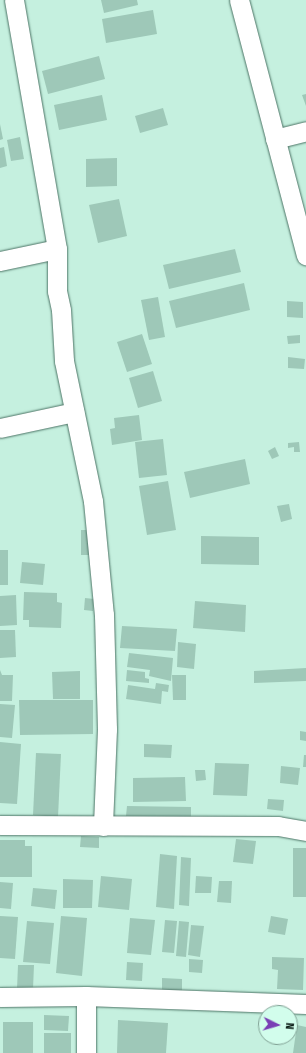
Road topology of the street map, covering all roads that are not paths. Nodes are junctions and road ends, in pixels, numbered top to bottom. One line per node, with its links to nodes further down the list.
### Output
1 (14, 0): 5 (street)
2 (239, 0): 4 (street)
3 (306, 131): 4 (street)
4 (275, 139): 6 (street)
5 (56, 249): 7 (street); 8 (street)
6 (306, 255)
7 (0, 261)
8 (74, 412): 9 (street); 11 (street)
9 (0, 428)
10 (0, 825): 11 (street)
11 (103, 826): 12 (street)
12 (306, 830)
13 (86, 996): 14 (street); 15 (street); 16 (street)
14 (0, 997)
15 (306, 1004)
16 (86, 1053)

